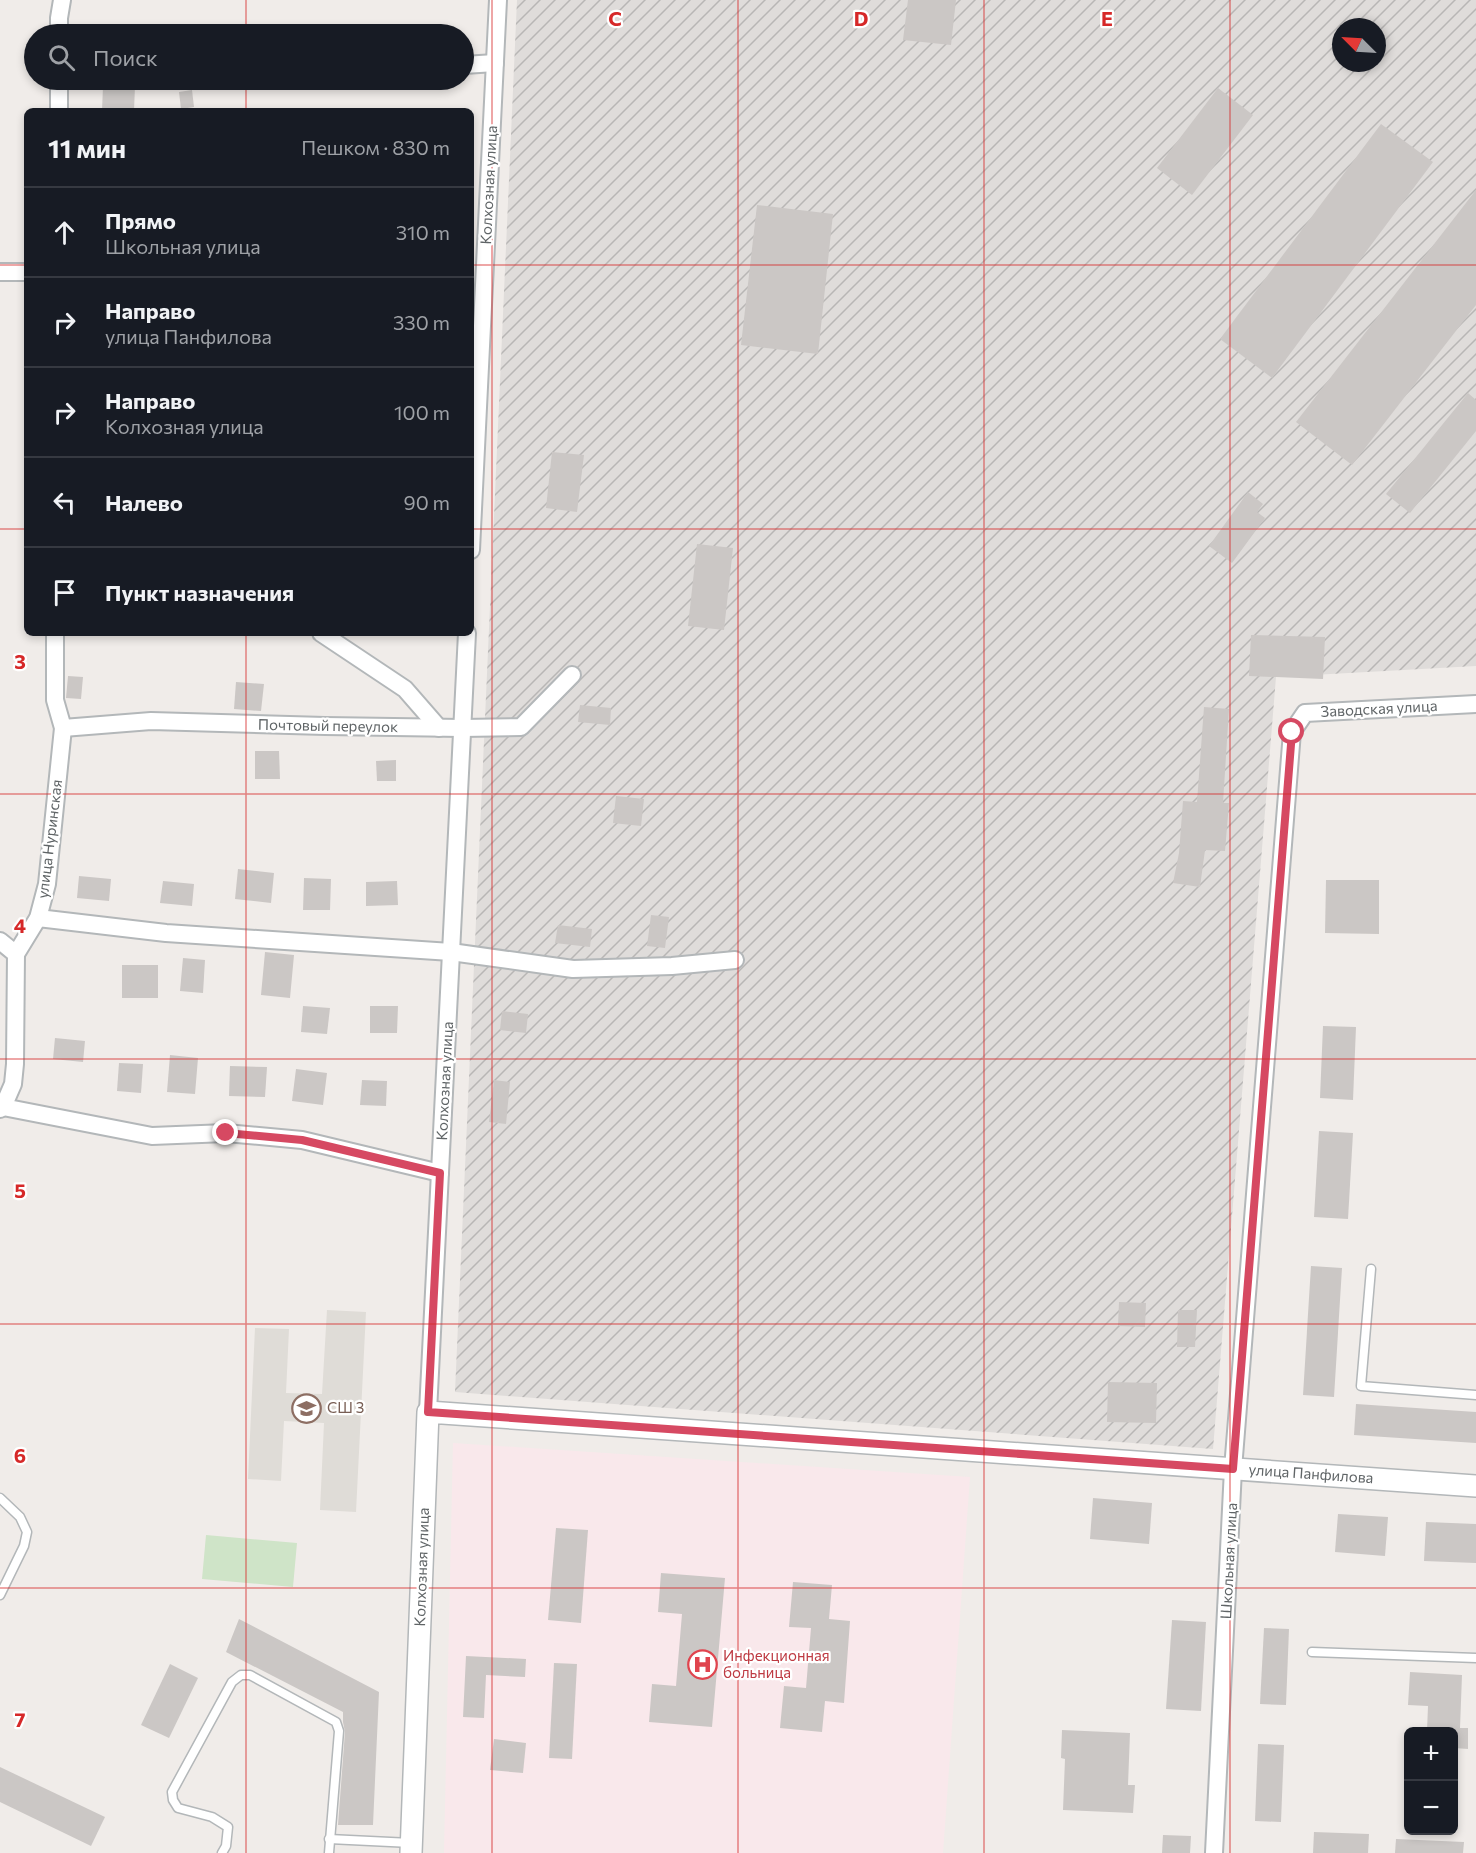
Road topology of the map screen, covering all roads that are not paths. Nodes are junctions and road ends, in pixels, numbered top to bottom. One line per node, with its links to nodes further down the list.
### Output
1 (63, 0): 3 (street)
2 (498, 0): 4 (street, Колхозная улица)
3 (59, 24)
4 (495, 63): 5 (street); 10 (street, Колхозная улица)
5 (474, 64)
6 (59, 90): 7 (street)
7 (59, 108)
8 (0, 272): 9 (street)
9 (24, 272)
10 (477, 302): 11 (street, Колхозная улица)
11 (474, 426)
12 (55, 636): 17 (street, улица Нуринская)
13 (326, 636): 18 (street)
14 (467, 636): 19 (street, Колхозная улица)
15 (572, 675): 19 (street, Почтовый переулок)
16 (1476, 704): 20 (street, Заводская улица)
17 (63, 728): 18 (street, Почтовый переулок); 21 (street, улица Нуринская)
18 (439, 728): 19 (street, Почтовый переулок)
19 (462, 728): 23 (street, Колхозная улица)
20 (1292, 732): 31 (street, Школьная улица)
21 (38, 918): 23 (street); 24 (street, улица Нуринская)
22 (0, 941): 24 (street)
23 (451, 952): 25 (street); 27 (street, Колхозная улица)
24 (16, 954): 26 (street)
25 (735, 960)
26 (2, 1108): 27 (street)
27 (440, 1173): 30 (street, Колхозная улица)
28 (1371, 1269): 29 (lane)
29 (1476, 1395)
30 (428, 1412): 31 (street, улица Панфилова); 38 (street, Колхозная улица)
31 (1233, 1469): 32 (street, улица Панфилова); 41 (street, Школьная улица)
32 (1476, 1486)
33 (0, 1498): 34 (lane)
34 (0, 1595)
35 (1312, 1652): 36 (lane)
36 (1476, 1658)
37 (329, 1839): 38 (lane); 39 (lane); 40 (lane)
38 (412, 1848)
39 (222, 1853)
40 (329, 1853)
41 (1214, 1853)

